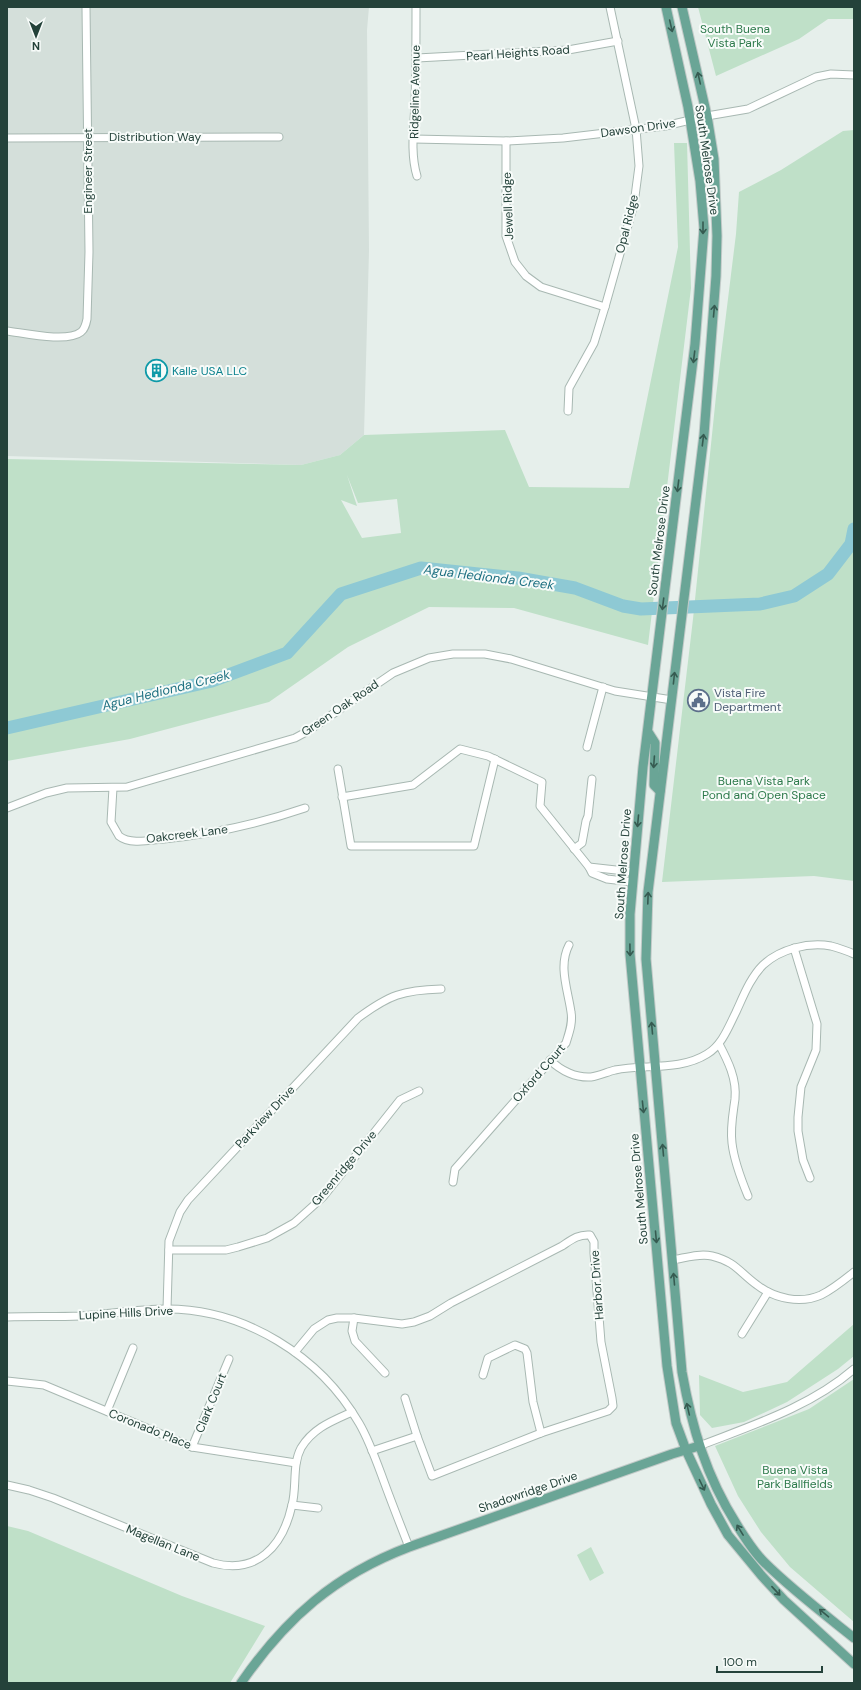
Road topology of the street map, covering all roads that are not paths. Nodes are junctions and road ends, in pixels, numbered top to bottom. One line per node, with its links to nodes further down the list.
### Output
1 (86, 7): 12 (street, Engineer Street)
2 (416, 7): 7 (street, Ridgeline Avenue)
3 (610, 7): 6 (street, Opal Ridge)
4 (666, 7): 10 (main road, South Melrose Drive, one-way to 10)
5 (682, 7): 9 (main road, South Melrose Drive, one-way to 5)
6 (618, 41): 7 (street, Pearl Heights Road); 11 (street, Opal Ridge)
7 (417, 58): 15 (street, Ridgeline Avenue)
8 (854, 75): 9 (street, Dawson Drive)
9 (707, 116): 10 (street, Dawson Drive); 23 (main road, South Melrose Drive, one-way to 9)
10 (690, 120): 11 (street, Dawson Drive); 22 (main road, South Melrose Drive, one-way to 22)
11 (636, 129): 16 (street, Dawson Drive); 18 (street, Opal Ridge)
12 (88, 137): 13 (street, Distribution Way); 14 (street, Distribution Way); 19 (street, Engineer Street)
13 (279, 137)
14 (7, 138)
15 (414, 139): 16 (street, Dawson Drive); 17 (street, Ridgeline Avenue)
16 (506, 141): 18 (street, Jewell Ridge)
17 (417, 176)
18 (605, 307): 20 (street, Opal Ridge)
19 (7, 331)
20 (568, 411)
21 (603, 687): 22 (street, Green Oak Road); 25 (street); 29 (street, Green Oak Road)
22 (652, 698): 23 (street, Green Oak Road); 24 (main road, South Melrose Drive)
23 (672, 700): 30 (main road, South Melrose Drive)
24 (648, 732): 30 (main road, one-way to 30); 36 (main road, South Melrose Drive, one-way to 36)
25 (587, 747)
26 (495, 759): 31 (street); 31 (street); 34 (street)
27 (338, 769): 31 (street)
28 (592, 779): 34 (street)
29 (113, 788): 32 (street, Green Oak Road); 33 (street, Oakcreek Lane)
30 (660, 791): 44 (main road, South Melrose Drive, one-way to 30)
31 (342, 797)
32 (7, 808)
33 (305, 808)
34 (574, 849): 35 (street)
35 (589, 867): 36 (street); 37 (street)
36 (634, 872): 37 (main road, South Melrose Drive)
37 (633, 882): 45 (main road, South Melrose Drive, one-way to 45)
38 (569, 945): 43 (street, Oxford Court)
39 (794, 948): 40 (street); 42 (street); 47 (street)
40 (854, 954)
41 (441, 989): 50 (street, Parkview Drive)
42 (718, 1044): 44 (street); 49 (street)
43 (550, 1060): 45 (street); 48 (street, Oxford Court)
44 (655, 1067): 45 (street); 51 (main road, South Melrose Drive, one-way to 44)
45 (640, 1069): 72 (main road, South Melrose Drive, one-way to 72)
46 (419, 1091): 50 (street, Greenridge Drive)
47 (810, 1178)
48 (452, 1182)
49 (748, 1196)
50 (169, 1250): 54 (street, Parkview Drive)
51 (672, 1260): 53 (street); 70 (main road, South Melrose Drive, one-way to 51)
52 (854, 1272): 53 (street)
53 (768, 1292): 57 (street)
54 (168, 1309): 55 (street, Lupine Hills Drive); 59 (street, Lupine Hills Drive)
55 (7, 1317)
56 (354, 1318): 59 (street, Harbor Drive); 62 (street); 68 (street, Harbor Drive)
57 (742, 1334)
58 (133, 1348): 66 (street)
59 (295, 1352): 67 (street, Lupine Hills Drive)
60 (229, 1359): 71 (street, Clark Court)
61 (854, 1369): 70 (street, Shadowridge Drive)
62 (385, 1373)
63 (483, 1375): 68 (street)
64 (7, 1381): 66 (street, Coronado Place)
65 (405, 1398): 69 (street, Harbor Drive)
66 (107, 1411): 71 (street, Coronado Place)
67 (352, 1412): 73 (street, Lupine Hills Drive); 74 (street, Magellan Lane)
68 (541, 1433): 69 (street, Harbor Drive)
69 (417, 1436): 73 (street)
70 (699, 1446): 72 (main road, Shadowridge Drive); 79 (main road, South Melrose Drive, one-way to 70)
71 (192, 1447): 74 (street, Coronado Place)
72 (686, 1450): 78 (main road, Shadowridge Drive); 80 (main road, South Melrose Drive, one-way to 80)
73 (372, 1451): 78 (street, Lupine Hills Drive)
74 (296, 1463): 76 (street, Magellan Lane)
75 (7, 1485): 76 (street, Magellan Lane)
76 (292, 1505): 77 (street)
77 (318, 1508)
78 (409, 1546): 81 (main road, Shadowridge Drive)
79 (854, 1638)
80 (854, 1664)
81 (241, 1683)

